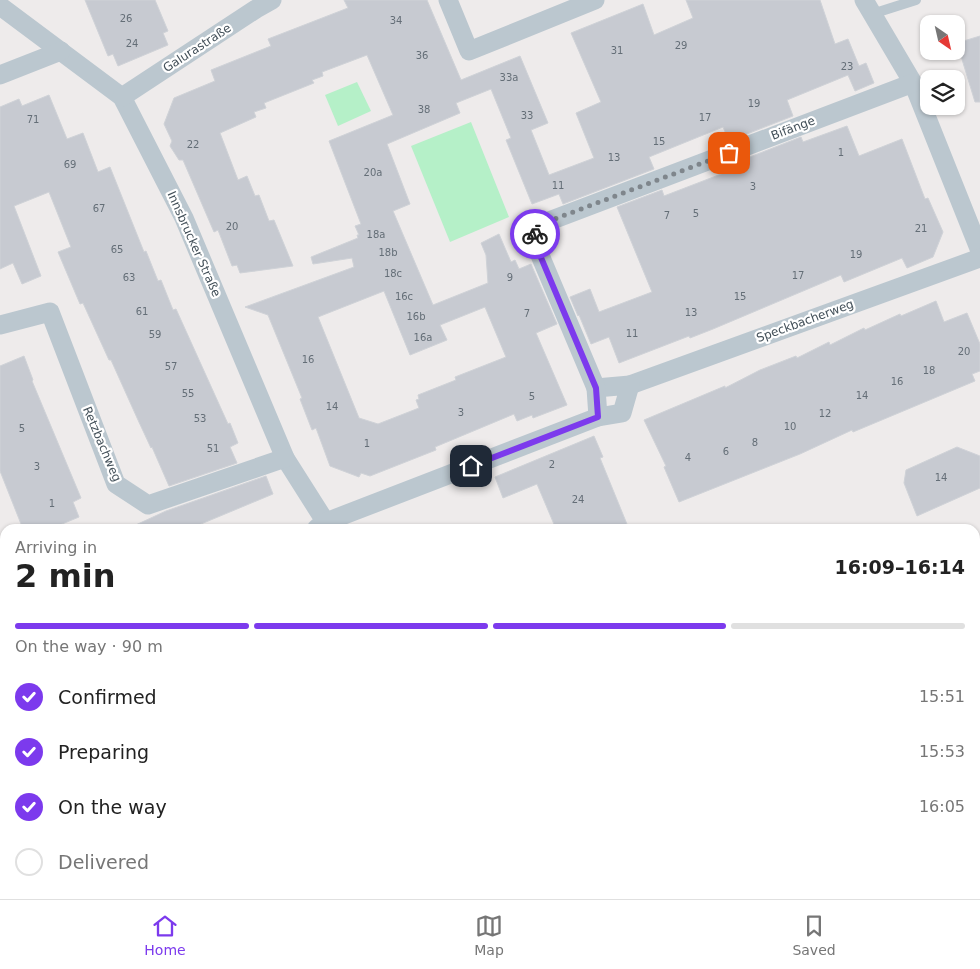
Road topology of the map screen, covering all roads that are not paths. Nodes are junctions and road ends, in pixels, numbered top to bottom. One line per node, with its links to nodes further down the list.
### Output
1 (272, 0): 10 (street, Galurastraße)
2 (448, 0): 3 (street)
3 (595, 0)
4 (916, 0): 6 (lane)
5 (0, 6): 7 (street, Innsbrucker Straße)
6 (868, 7): 9 (street)
7 (61, 51): 8 (street); 10 (street, Innsbrucker Straße)
8 (0, 75)
9 (913, 83): 11 (street); 15 (street, Bifänge)
10 (122, 97): 17 (street, Innsbrucker Straße)
11 (980, 251)
12 (980, 258): 14 (street, Speckbacherweg)
13 (0, 325): 17 (street, Retzbachweg)
14 (630, 385): 15 (street, Speckbacherweg); 16 (street)
15 (596, 388): 16 (street)
16 (598, 417): 19 (street)
17 (286, 458): 18 (street, Innsbrucker Straße)
18 (322, 524)
19 (331, 524)

